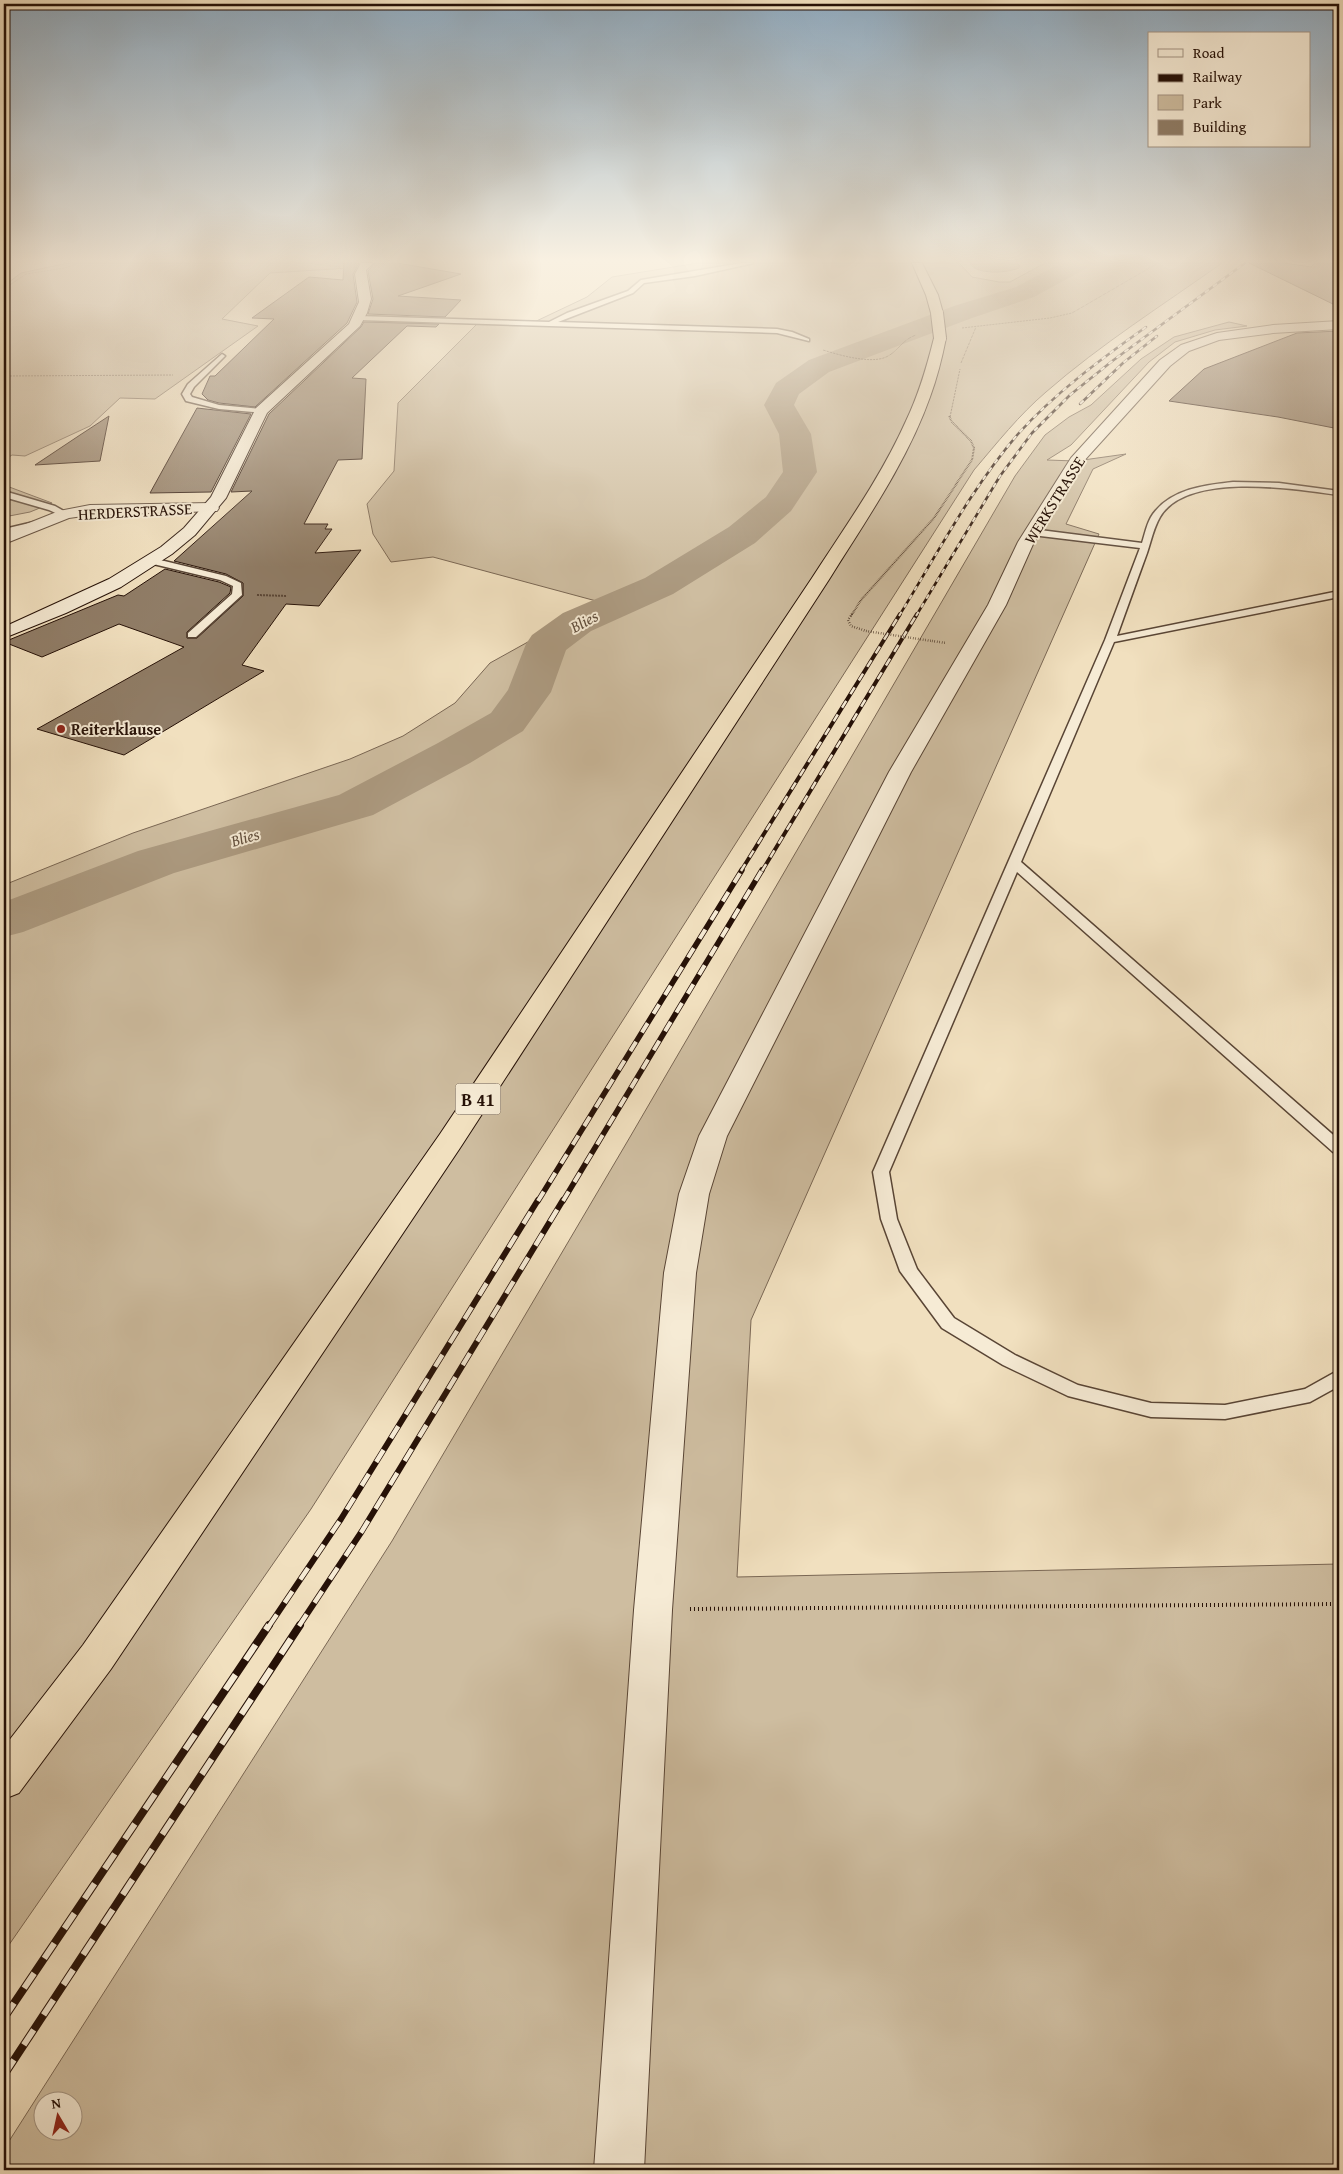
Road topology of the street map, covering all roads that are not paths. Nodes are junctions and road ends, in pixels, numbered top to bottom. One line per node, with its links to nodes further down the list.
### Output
1 (213, 364): 5 (lane)
2 (312, 364): 5 (street)
3 (932, 364): 25 (highway, B 41, bridge)
4 (1164, 364): 14 (street, WERKSTRASSE)
5 (261, 411): 10 (street)
6 (1339, 493): 16 (lane)
7 (4, 494): 8 (lane)
8 (24, 500): 9 (lane); 11 (lane)
9 (4, 503)
10 (211, 508): 11 (street, HERDERSTRASSE); 17 (street)
11 (65, 514): 12 (street, HERDERSTRASSE)
12 (39, 524): 13 (lane); 15 (street, HERDERSTRASSE)
13 (4, 532)
14 (1032, 532): 16 (lane); 26 (street, WERKSTRASSE)
15 (4, 539)
16 (1144, 546): 21 (lane)
17 (152, 560): 19 (street); 20 (lane)
18 (1339, 594): 21 (lane)
19 (4, 633)
20 (192, 635)
21 (1110, 640): 22 (lane)
22 (1014, 863): 23 (lane); 24 (lane)
23 (1339, 1148)
24 (1339, 1377)
25 (4, 1779)
26 (618, 2170)

